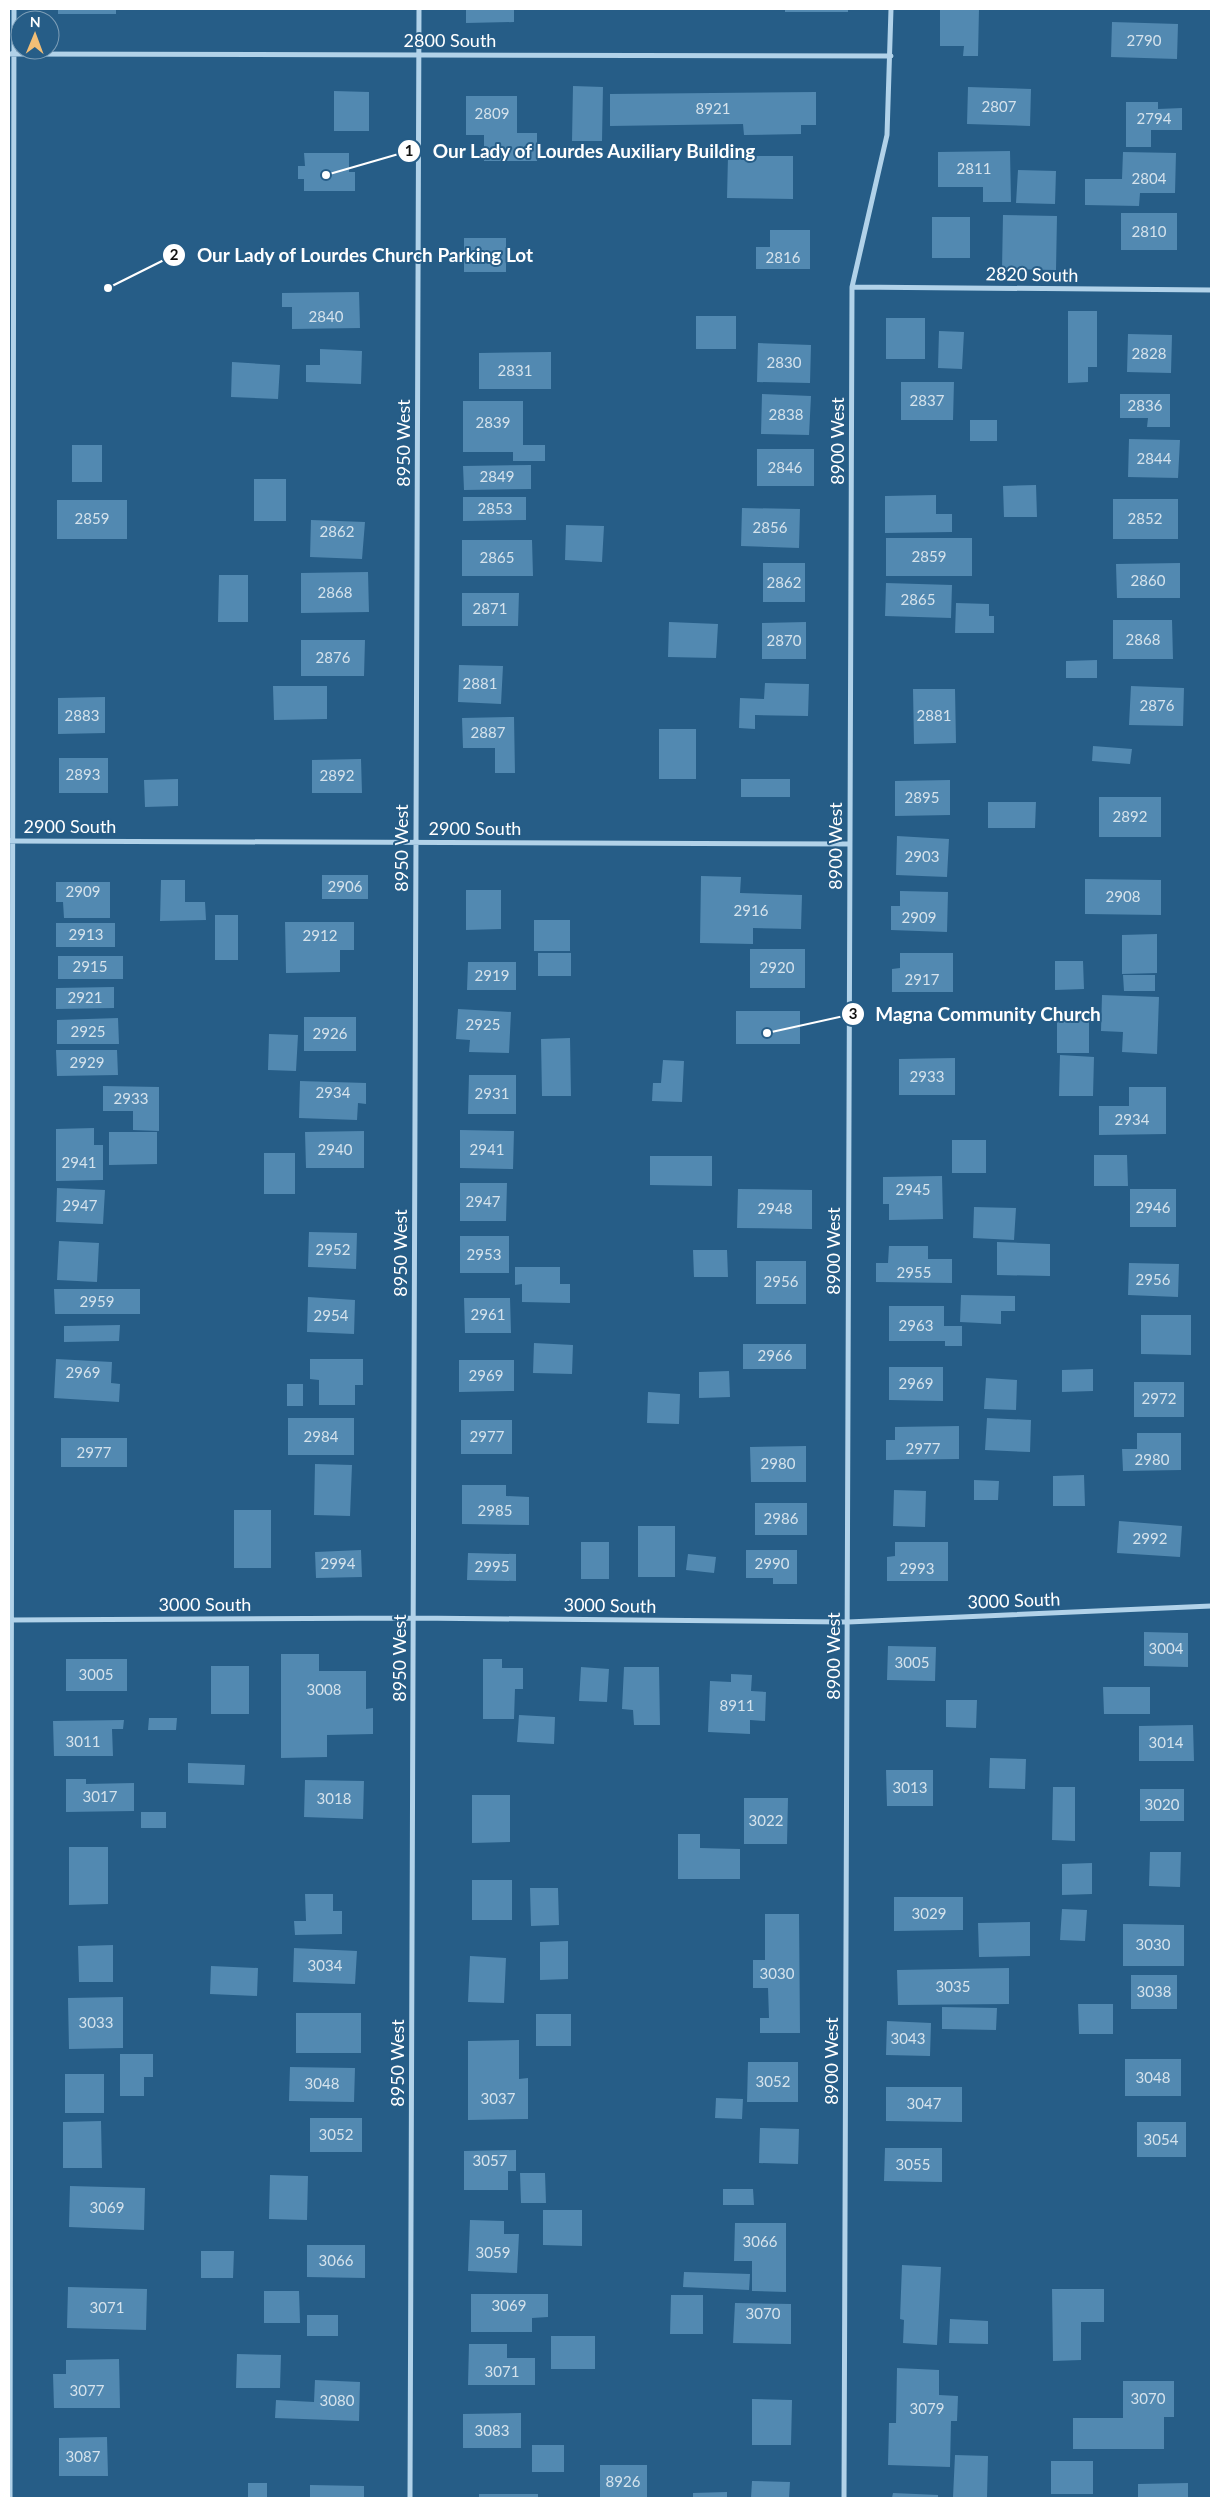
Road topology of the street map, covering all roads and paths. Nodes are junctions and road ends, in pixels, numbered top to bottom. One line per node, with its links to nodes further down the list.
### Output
1 (419, 9): 4 (street, 8950 West)
2 (891, 9): 5 (street, 8900 West)
3 (60, 54): 4 (street, 2800 South)
4 (419, 55): 5 (street, 2800 South); 10 (street, 8950 West)
5 (891, 56): 7 (street, 8900 West)
6 (12, 60): 9 (street)
7 (852, 287): 8 (street, 2820 South); 11 (street, 8900 West)
8 (1211, 290)
9 (11, 841): 10 (street, 2900 South); 14 (street)
10 (416, 842): 11 (street, 2900 South); 13 (street, 8950 West)
11 (850, 844): 15 (street, 8900 West)
12 (1211, 1606): 15 (street, 3000 South)
13 (414, 1618): 14 (street, 3000 South); 15 (street, 3000 South); 17 (street, 8950 West)
14 (10, 1620): 16 (street)
15 (848, 1622): 18 (street, 8900 West)
16 (10, 2498)
17 (410, 2498)
18 (844, 2498)

